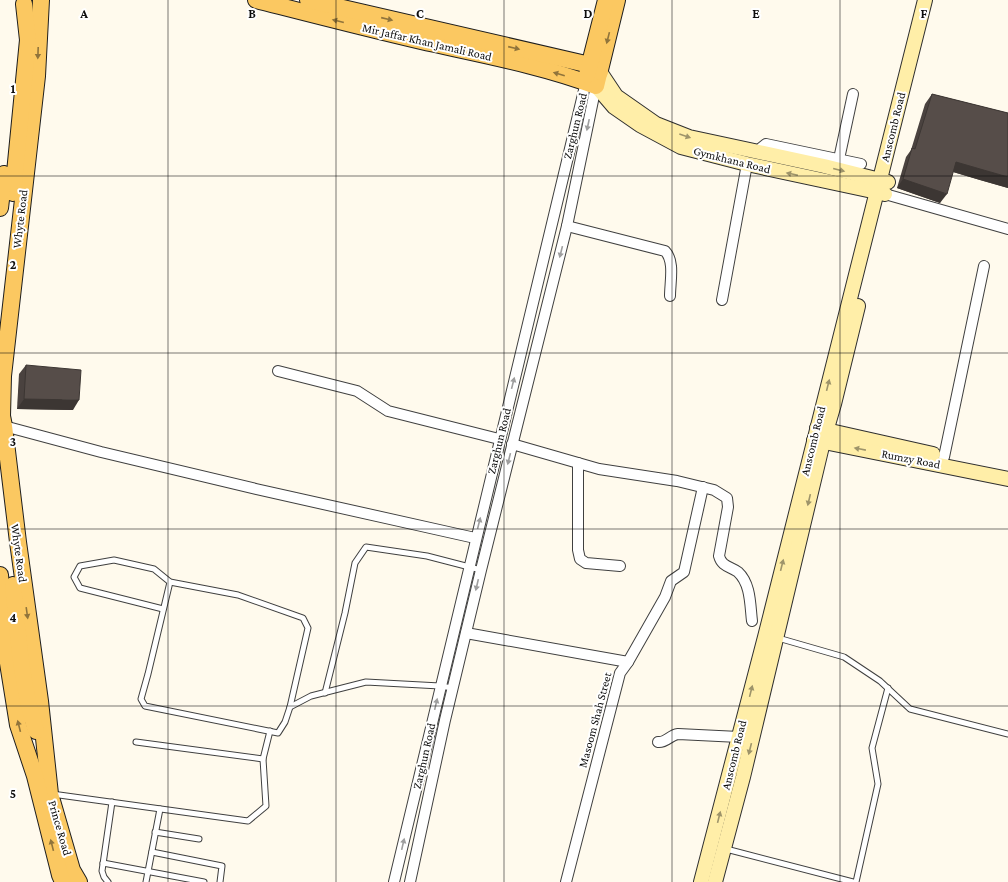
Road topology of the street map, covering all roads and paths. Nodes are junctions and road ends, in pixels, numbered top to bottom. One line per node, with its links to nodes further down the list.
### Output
1 (256, 0): 10 (main road, Mir Jaffar Khan Jamali Road, one-way to 1)
2 (308, 0): 10 (main road, Mir Jaffar Khan Jamali Road, one-way to 10)
3 (606, 0): 10 (main road, Zarghun Road)
4 (617, 0): 10 (main road, Zarghun Road, one-way to 10)
5 (925, 0): 16 (street, Anscomb Road)
6 (932, 0): 16 (street, Anscomb Road)
7 (24, 2): 9 (main road, Whyte Road); 17 (main road, Whyte Road)
8 (41, 3): 9 (main road, Whyte Road); 25 (main road, Whyte Road, one-way to 25)
9 (28, 40): 23 (main road)
10 (593, 77): 12 (street, one-way to 12); 14 (street, Gymkhana Road); 18 (street, Zarghun Road, one-way to 18); 27 (street, Zarghun Road, one-way to 10)
11 (853, 94): 13 (street)
12 (761, 152): 13 (street); 16 (street, one-way to 16)
13 (839, 159): 15 (street)
14 (747, 164): 16 (street, Gymkhana Road, one-way to 14); 22 (street)
15 (861, 164)
16 (882, 187): 19 (street); 26 (street, Anscomb Road)
17 (0, 208)
18 (567, 226): 21 (street); 28 (street, Zarghun Road, one-way to 28)
19 (1008, 229)
20 (984, 266): 29 (street)
21 (670, 296)
22 (722, 300)
23 (0, 322)
24 (278, 371): 27 (street)
25 (4, 426): 35 (street); 57 (main road, Whyte Road, one-way to 57)
26 (820, 435): 29 (street, Rumzy Road); 33 (street, Rumzy Road, one-way to 26); 44 (street, Anscomb Road)
27 (499, 439): 35 (street, Zarghun Road, one-way to 27)
28 (512, 444): 31 (street); 38 (street, Zarghun Road, one-way to 38)
29 (944, 457): 32 (street, Rumzy Road)
30 (0, 461): 57 (main road)
31 (578, 463): 34 (street); 36 (street)
32 (1008, 471)
33 (1008, 479)
34 (703, 487): 42 (street); 45 (street, Masoom Shah Street)
35 (475, 538): 37 (street, Zarghun Road)
36 (620, 566)
37 (469, 567): 38 (lane); 46 (street, Zarghun Road); 49 (lane)
38 (481, 570): 43 (street, Zarghun Road, one-way to 43)
39 (0, 576): 57 (main road, Whyte Road, one-way to 39)
40 (170, 582): 41 (lane); 41 (lane); 50 (lane)
41 (163, 609): 51 (lane)
42 (752, 621)
43 (466, 633): 45 (street); 47 (street, Zarghun Road)
44 (771, 637): 48 (lane); 53 (street, Anscomb Road, one-way to 44); 63 (street, Anscomb Road, one-way to 63)
45 (628, 662): 75 (street, Masoom Shah Street)
46 (440, 686): 47 (lane); 49 (lane); 73 (street, Zarghun Road, one-way to 46)
47 (453, 688): 74 (street, Zarghun Road)
48 (888, 688): 52 (lane); 79 (lane)
49 (324, 693): 50 (lane)
50 (290, 707): 51 (lane)
51 (270, 731): 56 (lane)
52 (1008, 734)
53 (739, 737): 55 (street); 63 (street, Anscomb Road, one-way to 53)
54 (136, 742): 56 (lane)
55 (658, 742)
56 (264, 759): 60 (lane)
57 (41, 774): 58 (main road, Prince Road)
58 (44, 793): 59 (lane); 67 (main road, Prince Road, one-way to 58); 68 (main road, Prince Road)
59 (112, 802): 60 (lane); 65 (lane)
60 (160, 809): 61 (lane)
61 (155, 832): 62 (lane); 64 (lane)
62 (199, 839)
63 (718, 846): 76 (street, Anscomb Road); 77 (street, Anscomb Road); 78 (lane)
64 (152, 852): 66 (lane); 72 (lane)
65 (103, 863): 66 (lane); 69 (lane)
66 (148, 871): 70 (lane); 71 (lane)
67 (63, 882)
68 (79, 882)
69 (108, 882)
70 (146, 882)
71 (204, 882)
72 (220, 882)
73 (394, 882)
74 (410, 882)
75 (566, 882)
76 (701, 882)
77 (715, 882)
78 (853, 882)
79 (856, 882)

